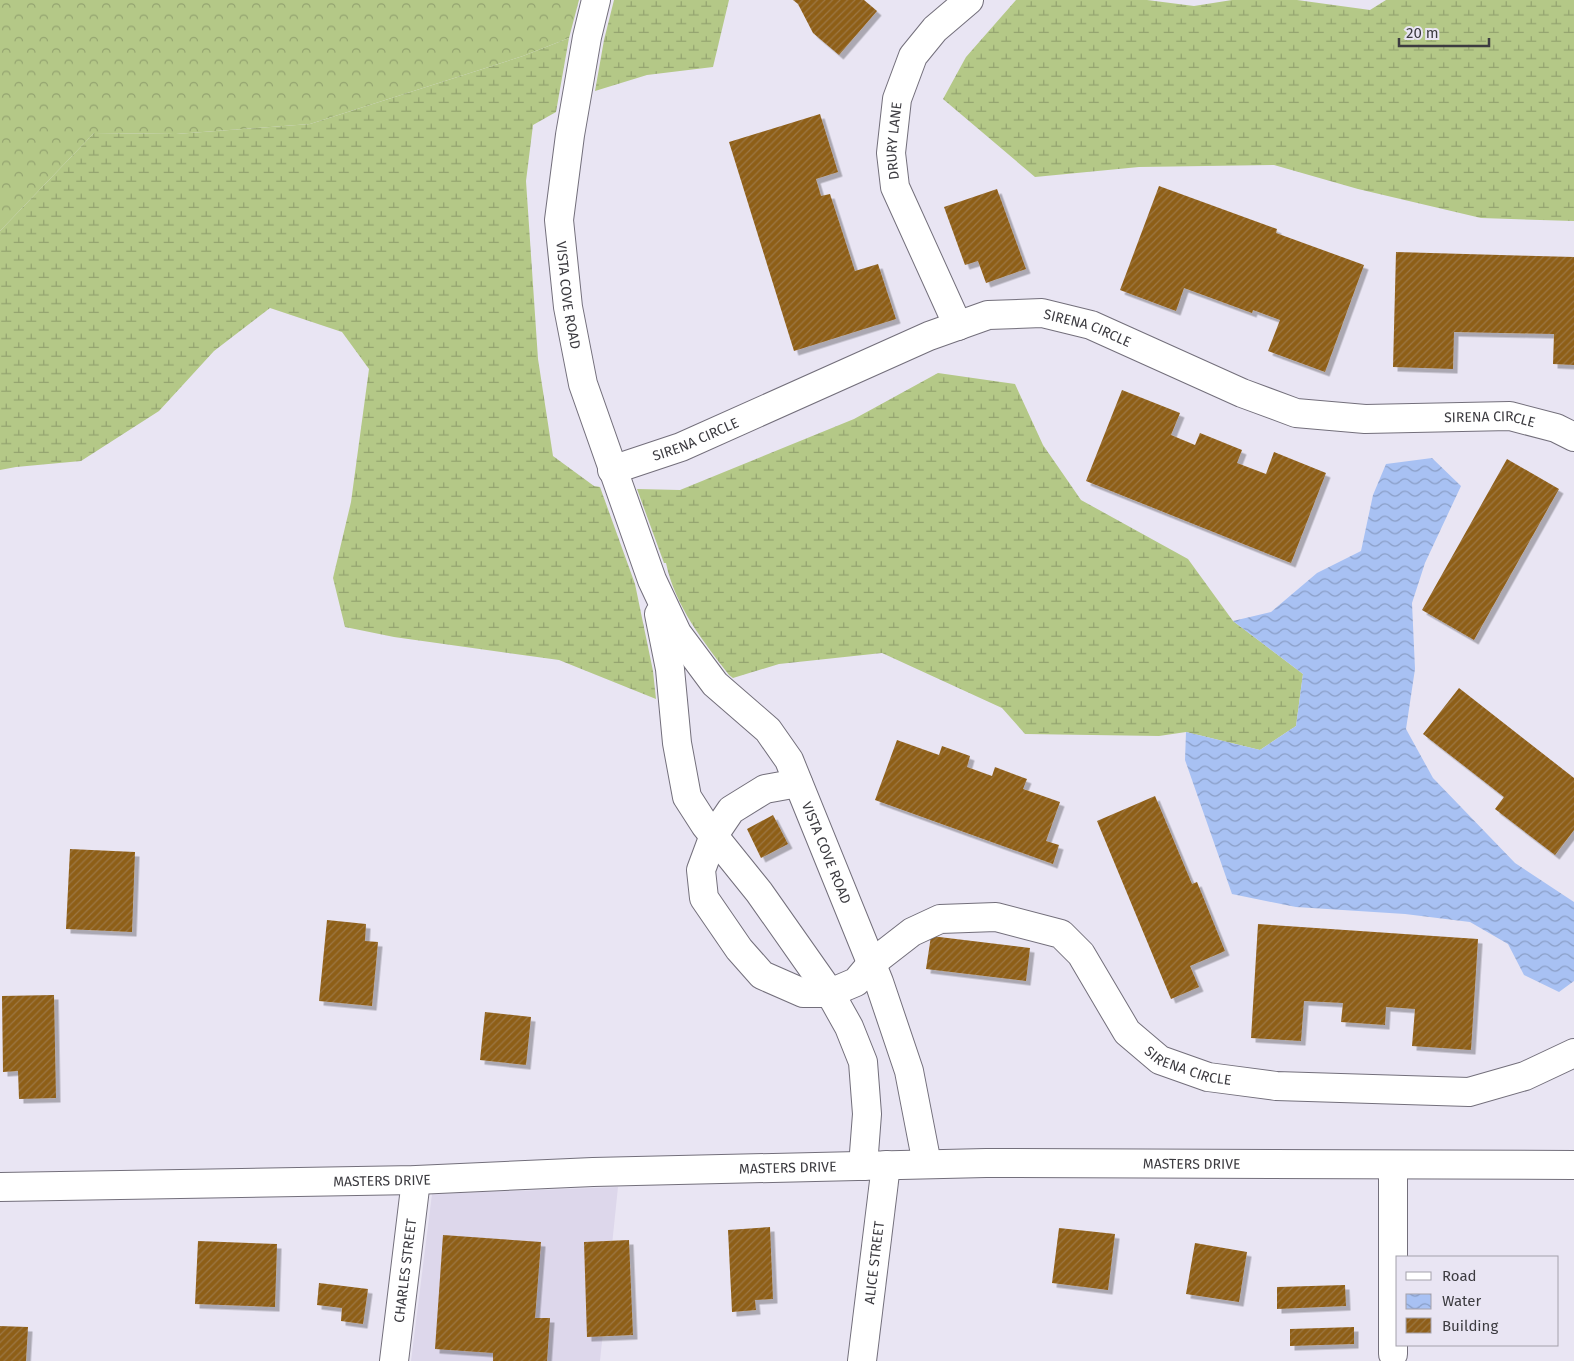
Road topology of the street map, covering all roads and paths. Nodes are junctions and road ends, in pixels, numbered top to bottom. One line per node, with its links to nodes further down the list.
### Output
1 (596, 0): 5 (street, VISTA COVE ROAD)
2 (969, 0): 3 (street, DRURY LANE)
3 (958, 326): 4 (street, SIRENA CIRCLE); 5 (street, SIRENA CIRCLE)
4 (1574, 437)
5 (612, 470): 6 (street, VISTA COVE ROAD)
6 (652, 580): 7 (street, VISTA COVE ROAD); 8 (street, VISTA COVE ROAD)
7 (798, 783): 8 (street); 9 (street, VISTA COVE ROAD)
8 (714, 835): 10 (street, VISTA COVE ROAD); 10 (street)
9 (872, 963): 10 (street, SIRENA CIRCLE); 11 (street, SIRENA CIRCLE); 12 (street, VISTA COVE ROAD)
10 (830, 993): 15 (street, VISTA COVE ROAD)
11 (1574, 1053)
12 (927, 1164): 13 (street, MASTERS DRIVE); 15 (street, MASTERS DRIVE)
13 (1393, 1165): 14 (street, MASTERS DRIVE); 18 (street)
14 (1574, 1165)
15 (874, 1166): 16 (street, MASTERS DRIVE); 20 (street, ALICE STREET)
16 (416, 1180): 17 (street, MASTERS DRIVE); 19 (street, CHARLES STREET)
17 (0, 1187)
18 (1393, 1354)
19 (394, 1361)
20 (862, 1361)

